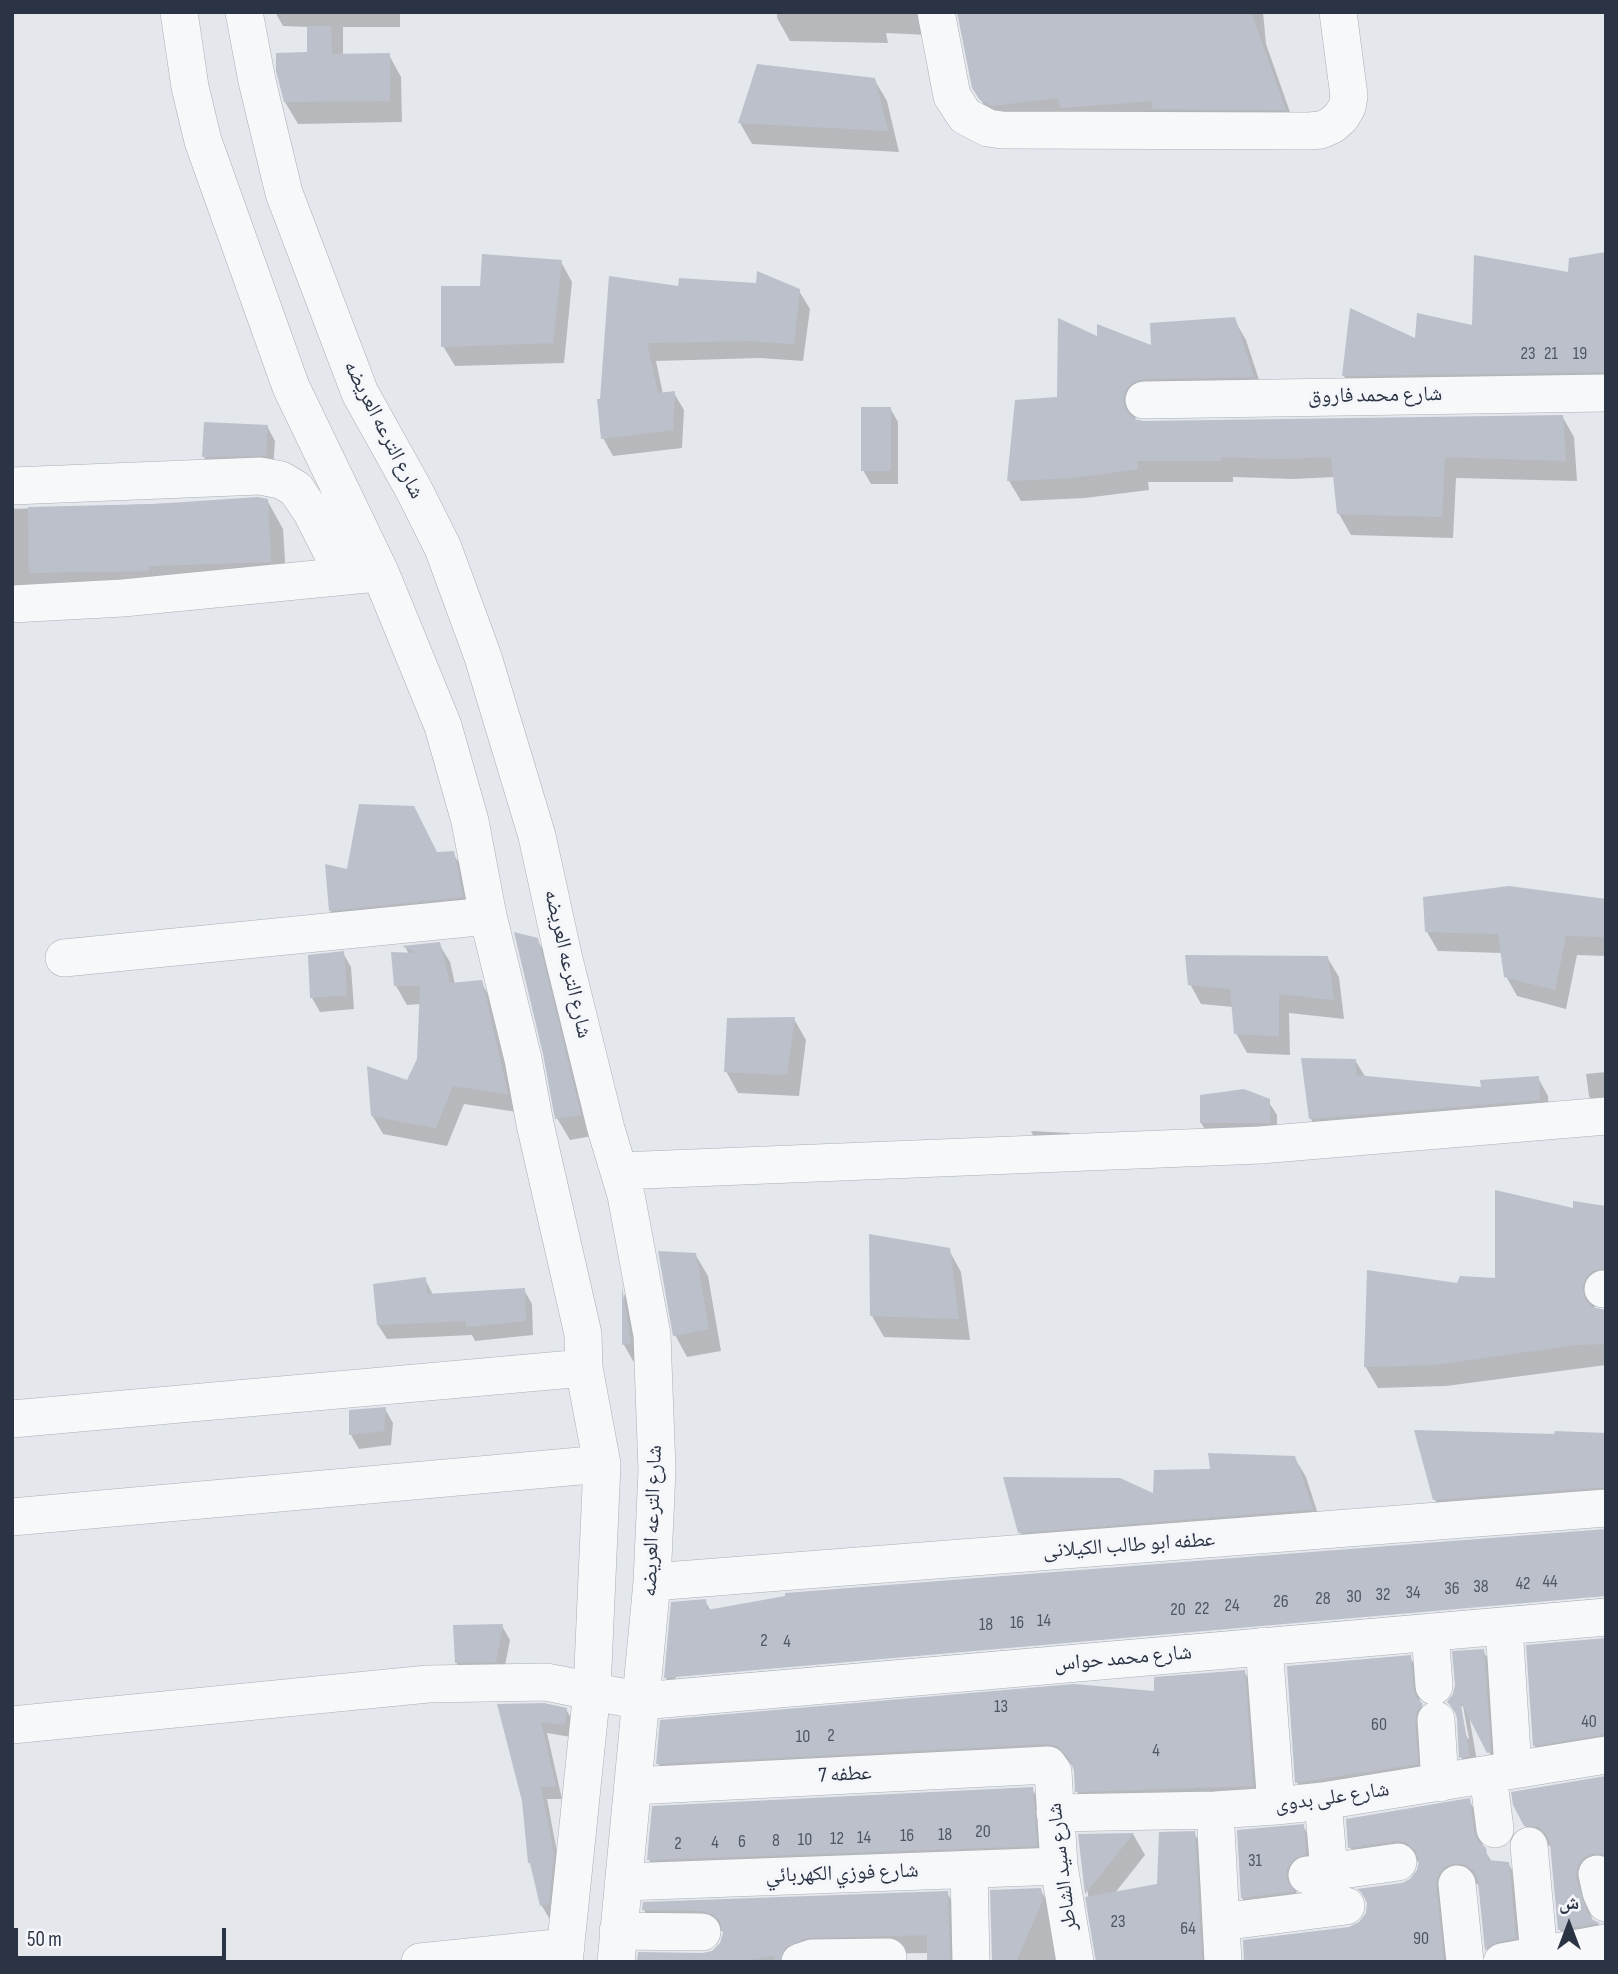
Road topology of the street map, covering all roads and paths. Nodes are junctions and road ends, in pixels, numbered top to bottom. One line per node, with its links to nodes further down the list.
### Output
1 (179, 12): 8 (street)
2 (244, 12): 13 (street, شارع الترعه العريضه)
3 (936, 12): 4 (street)
4 (1338, 12)
5 (1606, 393): 6 (street, شارع محمد فاروق)
6 (1144, 400)
7 (12, 486): 8 (street)
8 (362, 574): 9 (street); 10 (street)
9 (12, 604)
10 (488, 916): 11 (street); 14 (street)
11 (64, 958)
12 (1606, 1116): 13 (street)
13 (619, 1171): 19 (street, شارع الترعه العريضه)
14 (584, 1368): 15 (street); 16 (street)
15 (12, 1419)
16 (602, 1464): 18 (street); 24 (street)
17 (1606, 1508): 19 (street, عطفه ابو طالب الكيلانى)
18 (12, 1517)
19 (653, 1582): 25 (street, شارع الترعه العريضه)
20 (1606, 1617): 21 (street, شارع محمد حواس)
21 (1504, 1626): 22 (street, شارع محمد حواس); 29 (street)
22 (1430, 1632): 23 (street, شارع محمد حواس); 30 (street)
23 (1264, 1646): 25 (street, شارع محمد حواس); 33 (street)
24 (592, 1690): 25 (street, شارع محمد حواس); 26 (street, شارع محمد حواس); 48 (street)
25 (641, 1701): 31 (street, شارع الترعه العريضه)
26 (12, 1725)
27 (1606, 1755): 29 (street, شارع على بدوى)
28 (1054, 1772): 31 (street, عطفه 7); 35 (street, شارع سيد الشاطر)
29 (1501, 1772): 30 (street, شارع على بدوى); 36 (street)
30 (1440, 1783): 32 (street, شارع على بدوى)
31 (633, 1786): 41 (street, شارع الترعه العريضه)
32 (1323, 1801): 33 (street, شارع على بدوى); 38 (street)
33 (1276, 1806): 34 (street, شارع على بدوى)
34 (1215, 1810): 35 (street, شارع على بدوى); 44 (street)
35 (1055, 1813): 39 (street, شارع سيد الشاطر)
36 (1495, 1829)
37 (1529, 1846): 49 (street)
38 (1398, 1862)
39 (1059, 1866): 40 (street, شارع فوزي الكهربائي); 54 (street, شارع سيد الشاطر)
40 (969, 1870): 41 (street, شارع فوزي الكهربائي); 53 (street)
41 (624, 1882): 46 (street, شارع الترعه العريضه)
42 (1457, 1884): 56 (street)
43 (1346, 1906): 44 (street)
44 (1221, 1922): 55 (street)
45 (702, 1932): 46 (street)
46 (617, 1947)
47 (1603, 1949): 49 (street)
48 (565, 1954): 51 (street)
49 (1539, 1955): 57 (street)
50 (888, 1957): 52 (street)
51 (420, 1962)
52 (800, 1962)
53 (971, 1962)
54 (1075, 1962)
55 (1223, 1962)
56 (1465, 1962)
57 (1502, 1962)

